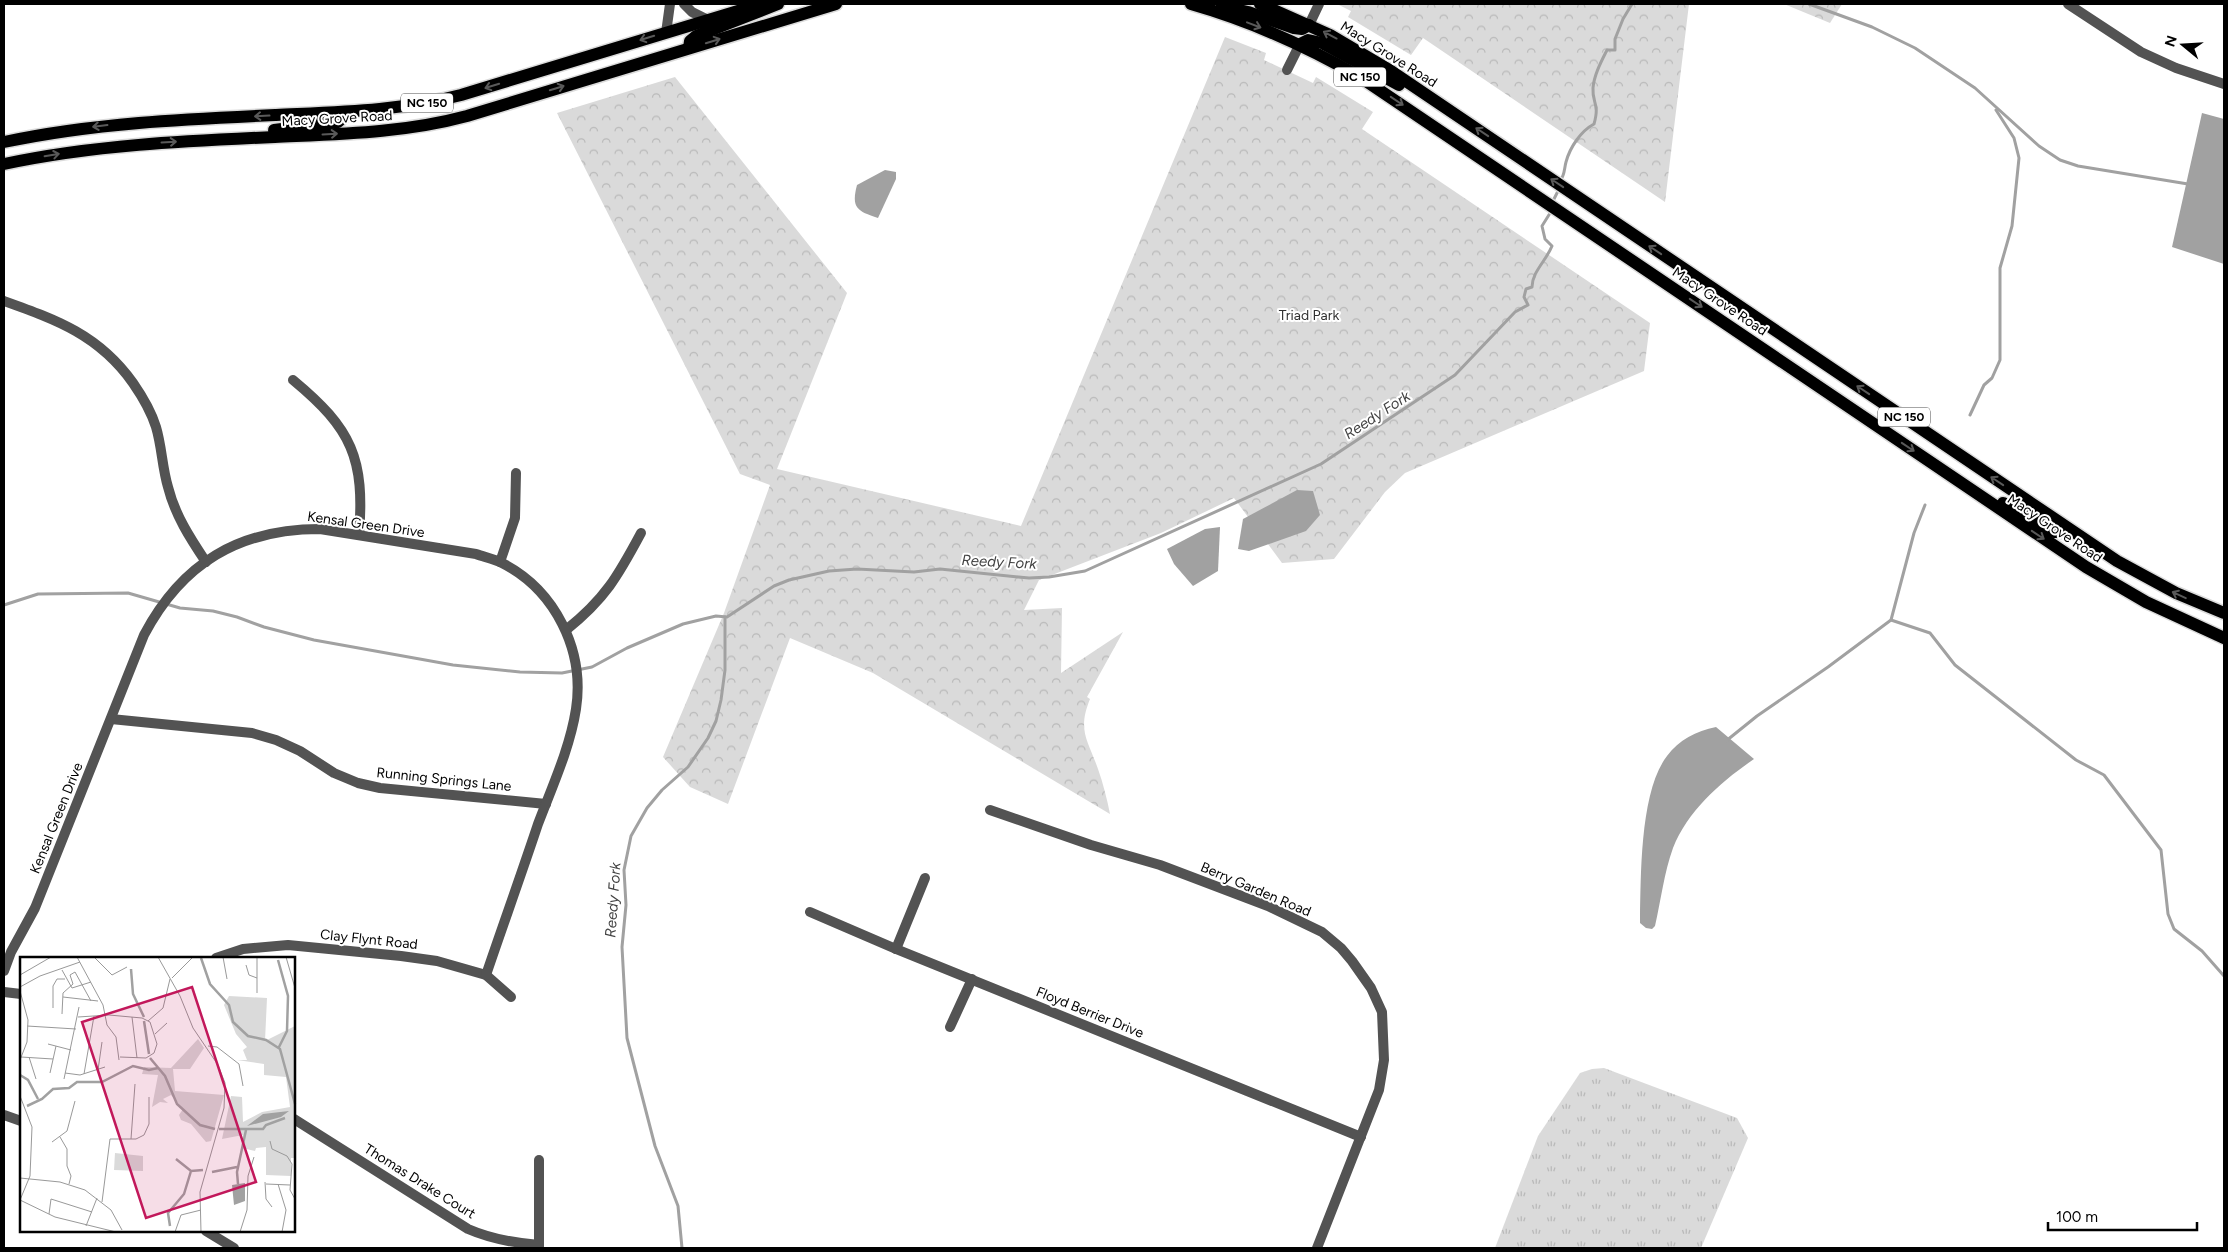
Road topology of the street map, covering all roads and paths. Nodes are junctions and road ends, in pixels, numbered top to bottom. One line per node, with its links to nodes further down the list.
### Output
1 (670, 4): 13 (street)
2 (684, 4): 11 (street)
3 (761, 4): 11 (main road, Macy Grove Road / NC 150)
4 (778, 4): 15 (main road)
5 (836, 4): 15 (main road, Macy Grove Road / NC 150, one-way to 5)
6 (1191, 4): 14 (main road, Macy Grove Road / NC 150, one-way to 14)
7 (1207, 4): 12 (main road)
8 (1260, 4): 12 (main road, Macy Grove Road / NC 150)
9 (1319, 4): 12 (street)
10 (2068, 4): 17 (street)
11 (708, 20): 13 (main road, Macy Grove Road / NC 150)
12 (1309, 24): 19 (main road, Macy Grove Road / NC 150, one-way to 12)
13 (666, 32): 18 (main road, Macy Grove Road / NC 150, one-way to 18)
14 (1300, 44): 16 (street); 19 (main road); 26 (main road, Macy Grove Road / NC 150, one-way to 26)
15 (689, 48): 20 (main road, Macy Grove Road / NC 150, one-way to 15)
16 (1287, 70)
17 (2224, 84)
18 (346, 112): 20 (main road); 21 (main road, Macy Grove Road / NC 150, one-way to 21)
19 (1463, 119): 27 (main road, Macy Grove Road / NC 150, one-way to 19)
20 (212, 140): 22 (main road, Macy Grove Road / NC 150, one-way to 20)
21 (4, 142)
22 (4, 164)
23 (4, 301): 30 (street)
24 (293, 380): 29 (street)
25 (516, 473): 31 (street)
26 (1968, 488): 27 (main road); 34 (main road, Macy Grove Road / NC 150, one-way to 34)
27 (2067, 528): 32 (main road, Macy Grove Road / NC 150, one-way to 27)
28 (641, 533): 33 (street)
29 (359, 535): 30 (street, Kensal Green Drive); 31 (street, Kensal Green Drive)
30 (206, 562): 35 (street, Kensal Green Drive)
31 (500, 562): 33 (street, Kensal Green Drive)
32 (2224, 613)
33 (566, 630): 36 (street, Kensal Green Drive)
34 (2224, 638)
35 (111, 719): 36 (street, Running Springs Lane); 42 (street, Kensal Green Drive)
36 (546, 804): 43 (street, Kensal Green Drive)
37 (990, 810): 52 (street, Berry Garden Road)
38 (925, 878): 40 (street)
39 (810, 912): 40 (street, Floyd Berrier Drive)
40 (896, 949): 44 (street, Floyd Berrier Drive)
41 (219, 957): 43 (street, Clay Flynt Road)
42 (4, 971)
43 (486, 975): 47 (street, Clay Flynt Road)
44 (972, 979): 48 (street); 52 (street, Floyd Berrier Drive)
45 (4, 992): 46 (street)
46 (20, 994)
47 (511, 997)
48 (950, 1026)
49 (4, 1115): 50 (street)
50 (20, 1120)
51 (295, 1120): 55 (street, Thomas Drake Court)
52 (1361, 1137): 57 (street, Berry Garden Road)
53 (539, 1160): 55 (street)
54 (208, 1232): 56 (street)
55 (539, 1247)
56 (234, 1248)
57 (1318, 1248)

